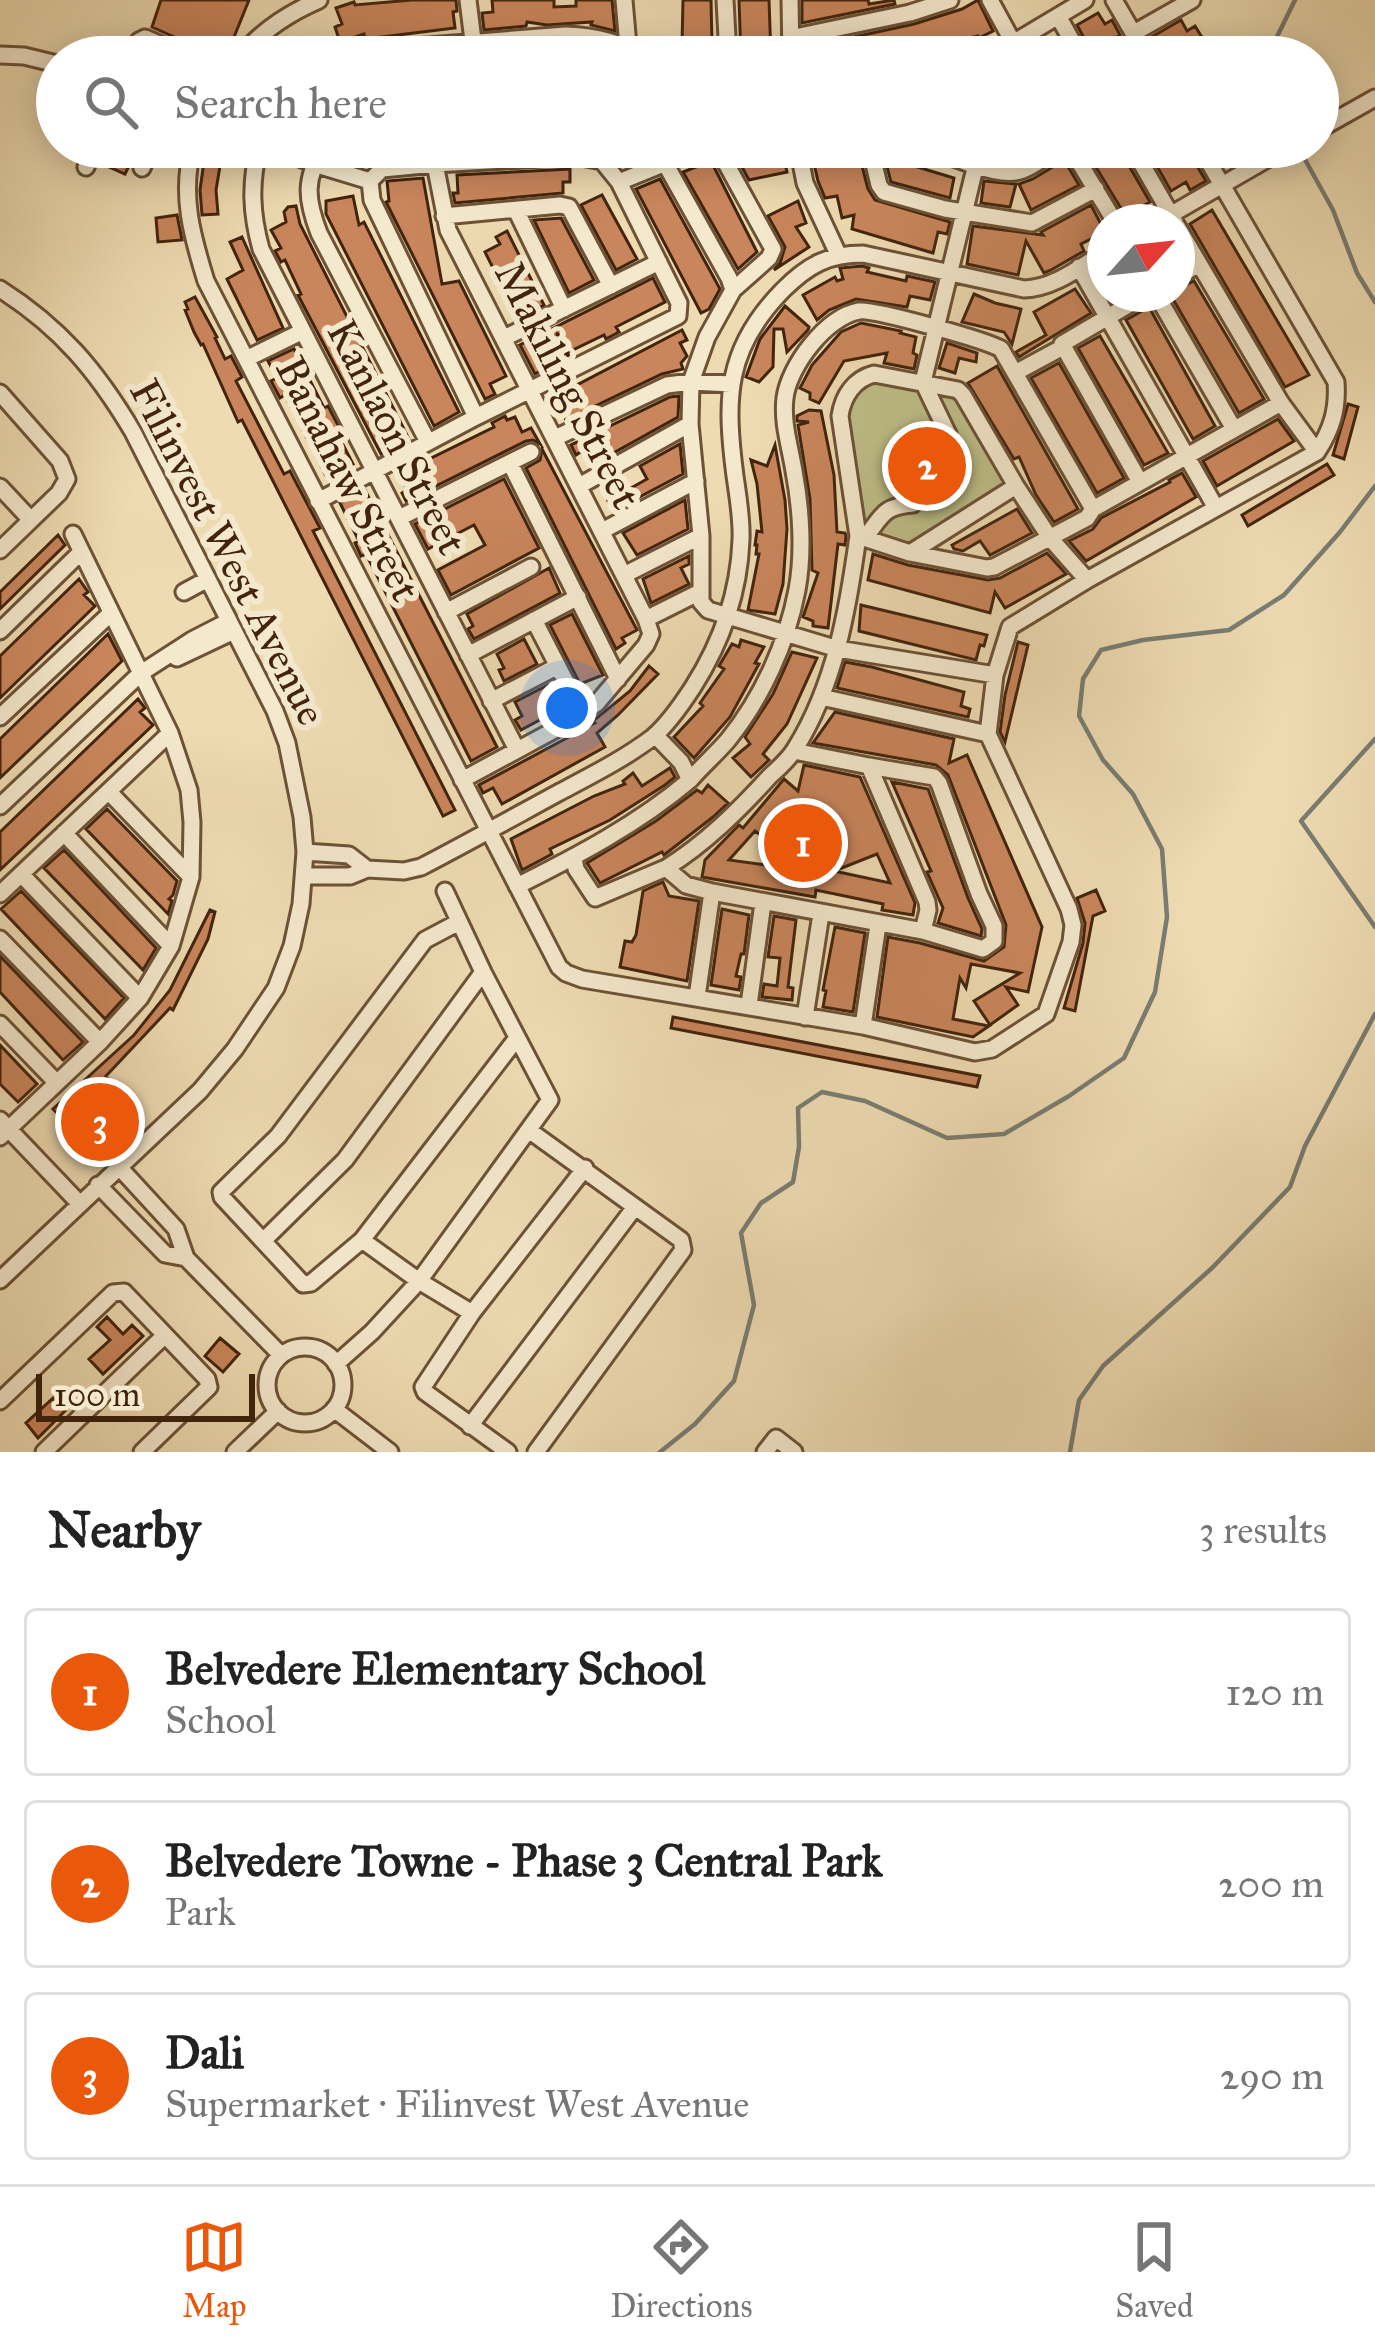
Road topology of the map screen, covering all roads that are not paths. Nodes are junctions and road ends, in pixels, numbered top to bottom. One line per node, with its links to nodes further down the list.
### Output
1 (319, 0): 13 (street)
2 (468, 0): 14 (street)
3 (624, 0): 15 (street)
4 (725, 0): 16 (street)
5 (790, 0): 17 (street)
6 (950, 0): 18 (street)
7 (990, 0): 19 (street)
8 (1085, 0): 11 (street)
9 (1114, 0): 12 (street)
10 (1187, 1): 12 (street)
11 (1058, 16): 20 (street); 21 (street)
12 (1134, 33): 22 (street)
13 (262, 36)
14 (472, 36)
15 (627, 36)
16 (727, 36)
17 (790, 36)
18 (800, 36)
19 (1009, 36)
20 (1034, 36)
21 (1069, 36)
22 (1136, 36)
23 (0, 55): 24 (street)
24 (36, 59)
25 (1375, 98): 26 (street)
26 (1339, 118)
27 (188, 168): 75 (street, Banahaw Street)
28 (255, 168): 72 (street, Kanlaon Street)
29 (313, 168): 88 (street)
30 (327, 168): 46 (street)
31 (393, 168): 46 (street)
32 (436, 168): 55 (street, Makiling Street)
33 (608, 168): 47 (street)
34 (654, 168): 47 (street)
35 (670, 168): 66 (street)
36 (729, 168): 66 (street)
37 (803, 168): 56 (street)
38 (875, 168): 54 (street)
39 (975, 168): 54 (street)
40 (991, 168): 41 (street)
41 (1025, 168)
42 (1083, 168): 49 (street)
43 (1143, 168): 51 (street)
44 (1212, 168): 48 (street)
45 (1252, 168): 48 (street)
46 (370, 181): 83 (street)
47 (619, 182): 58 (street)
48 (1222, 185): 52 (street); 90 (street)
49 (1096, 189): 50 (street); 54 (street)
50 (1105, 204)
51 (1161, 204)
52 (1195, 204)
53 (515, 210): 55 (street); 64 (street); 67 (street)
54 (964, 212): 63 (street)
55 (445, 216): 73 (street, Makiling Street)
56 (838, 254): 63 (street); 79 (street)
57 (1195, 258): 60 (street)
58 (659, 262): 64 (street); 80 (street)
59 (1087, 262): 62 (street)
60 (1199, 264): 61 (street); 82 (street)
61 (1195, 266)
62 (1079, 267): 63 (street); 70 (street)
63 (948, 271): 71 (street)
64 (610, 286): 67 (street)
65 (0, 289): 115 (street, Filinvest West Avenue)
66 (733, 290): 77 (street)
67 (564, 309): 73 (street)
68 (1117, 312): 70 (street)
69 (1162, 312): 85 (street)
70 (1108, 317): 74 (street); 91 (street)
71 (936, 328): 76 (street); 78 (street); 127 (street)
72 (303, 331): 75 (street); 93 (street, Kanlaon Street)
73 (504, 338): 80 (street, Makiling Street)
74 (1063, 347): 76 (street); 95 (street)
75 (246, 359): 99 (street, Banahaw Street)
76 (1015, 373): 102 (street)
77 (692, 382): 79 (street); 84 (street); 87 (street)
78 (923, 382): 86 (street); 97 (street); 108 (street)
79 (731, 384): 122 (street)
80 (530, 390): 83 (street); 87 (street, Makiling Street)
81 (0, 393): 104 (street)
82 (1281, 404): 85 (street); 90 (street)
83 (476, 416): 88 (street)
84 (690, 424): 94 (street); 96 (street)
85 (1234, 429): 91 (street)
86 (948, 434)
87 (555, 438): 96 (street, Makiling Street)
88 (428, 442): 93 (street)
89 (531, 452): 92 (street)
90 (1317, 452): 101 (street)
91 (1186, 455): 95 (street); 101 (street)
92 (510, 463): 103 (street); 119 (street)
93 (376, 470): 99 (street); 103 (street, Kanlaon Street)
94 (696, 481): 105 (street); 107 (street)
95 (1140, 482): 102 (street)
96 (579, 486): 105 (street, Makiling Street)
97 (1016, 486): 109 (street); 112 (street)
98 (0, 488): 104 (street)
99 (318, 501): 144 (street, Banahaw Street)
100 (913, 504): 108 (street)
101 (1216, 508): 116 (street)
102 (1094, 509): 109 (street)
103 (399, 518): 120 (street, Kanlaon Street)
104 (31, 520): 110 (street)
105 (602, 531): 114 (street, Makiling Street)
106 (73, 534): 111 (street)
107 (700, 536): 114 (street); 118 (street)
108 (861, 537): 112 (street); 128 (street)
109 (1050, 538): 112 (street); 116 (street)
110 (0, 550)
111 (81, 552): 121 (street); 126 (street)
112 (910, 553)
113 (531, 567): 120 (street)
114 (624, 575): 125 (street, Makiling Street)
115 (208, 580): 117 (street); 124 (street, Filinvest West Avenue)
116 (1087, 580): 132 (street)
117 (184, 592)
118 (700, 592): 122 (street); 125 (street)
119 (578, 597): 123 (street); 133 (street)
120 (446, 612): 129 (street, Kanlaon Street)
121 (111, 613): 131 (street); 137 (street)
122 (728, 616): 127 (street); 140 (street)
123 (534, 620): 129 (street); 130 (street)
124 (232, 626): 131 (street); 150 (street, Filinvest West Avenue)
125 (649, 627): 133 (street)
126 (0, 631)
127 (786, 635): 128 (street); 145 (street)
128 (838, 649): 132 (street); 134 (street)
129 (468, 656): 135 (street, Kanlaon Street)
130 (558, 666): 135 (street); 136 (street)
131 (140, 673): 138 (street); 147 (street)
132 (995, 675): 139 (street)
133 (618, 679): 136 (street)
134 (820, 697): 139 (street); 142 (street)
135 (491, 701): 141 (street, Kanlaon Street)
136 (582, 713): 141 (street)
137 (0, 717)
138 (170, 734): 146 (street); 156 (street)
139 (988, 734): 174 (street)
140 (655, 735): 145 (street); 148 (street)
141 (517, 750): 144 (street)
142 (794, 751): 143 (street); 152 (street)
143 (869, 766): 165 (street); 165 (street)
144 (461, 780): 148 (street, Banahaw Street)
145 (690, 780): 151 (street)
146 (109, 791): 149 (street); 156 (street)
147 (0, 806)
148 (488, 831): 153 (street); 157 (street, Banahaw Street)
149 (64, 833): 154 (street); 167 (street)
150 (305, 852): 153 (street); 155 (street, Filinvest West Avenue)
151 (574, 857): 152 (street); 157 (street)
152 (666, 868): 159 (street)
153 (367, 869): 155 (street)
154 (21, 874): 160 (street); 170 (street)
155 (304, 876): 180 (street, Filinvest West Avenue)
156 (190, 877): 167 (street)
157 (517, 886): 169 (street, Banahaw Street)
158 (445, 891): 163 (street)
159 (712, 892): 161 (street); 169 (street)
160 (0, 894)
161 (763, 903): 162 (street); 171 (street)
162 (821, 914): 164 (street); 172 (street)
163 (459, 922): 168 (street); 185 (street)
164 (878, 925): 165 (street); 174 (street)
165 (922, 931)
166 (0, 938): 176 (street)
167 (172, 946): 170 (street)
168 (483, 972): 175 (street); 185 (street)
169 (697, 997): 171 (street)
170 (140, 998): 176 (street)
171 (749, 1005): 172 (street)
172 (805, 1017): 174 (street)
173 (0, 1024): 177 (street)
174 (863, 1026)
175 (517, 1038): 179 (street); 186 (street)
176 (100, 1042): 177 (street)
177 (56, 1082): 178 (street)
178 (3, 1128): 183 (street)
179 (530, 1131): 181 (street); 189 (street)
180 (119, 1167): 182 (street, Filinvest West Avenue); 187 (street)
181 (585, 1168): 184 (street); 190 (street)
182 (98, 1185): 183 (street, Filinvest West Avenue); 187 (street)
183 (79, 1203): 188 (street, Filinvest West Avenue)
184 (635, 1207): 197 (street); 205 (street)
185 (264, 1240): 186 (street)
186 (362, 1240): 189 (street)
187 (187, 1258): 192 (street)
188 (0, 1280)
189 (419, 1281): 190 (street); 193 (street)
190 (472, 1313): 197 (street)
191 (164, 1336): 194 (street); 198 (street); 199 (street)
192 (281, 1355): 193 (street); 196 (street)
193 (336, 1364): 195 (street)
194 (0, 1401)
195 (334, 1409): 196 (street); 203 (street)
196 (278, 1412): 202 (street)
197 (470, 1426): 204 (street)
198 (157, 1437): 200 (street); 201 (street)
199 (44, 1452)
200 (142, 1452)
201 (172, 1452)
202 (236, 1452)
203 (390, 1452)
204 (508, 1452)
205 (536, 1452)
206 (766, 1452): 207 (street)
207 (794, 1452)

